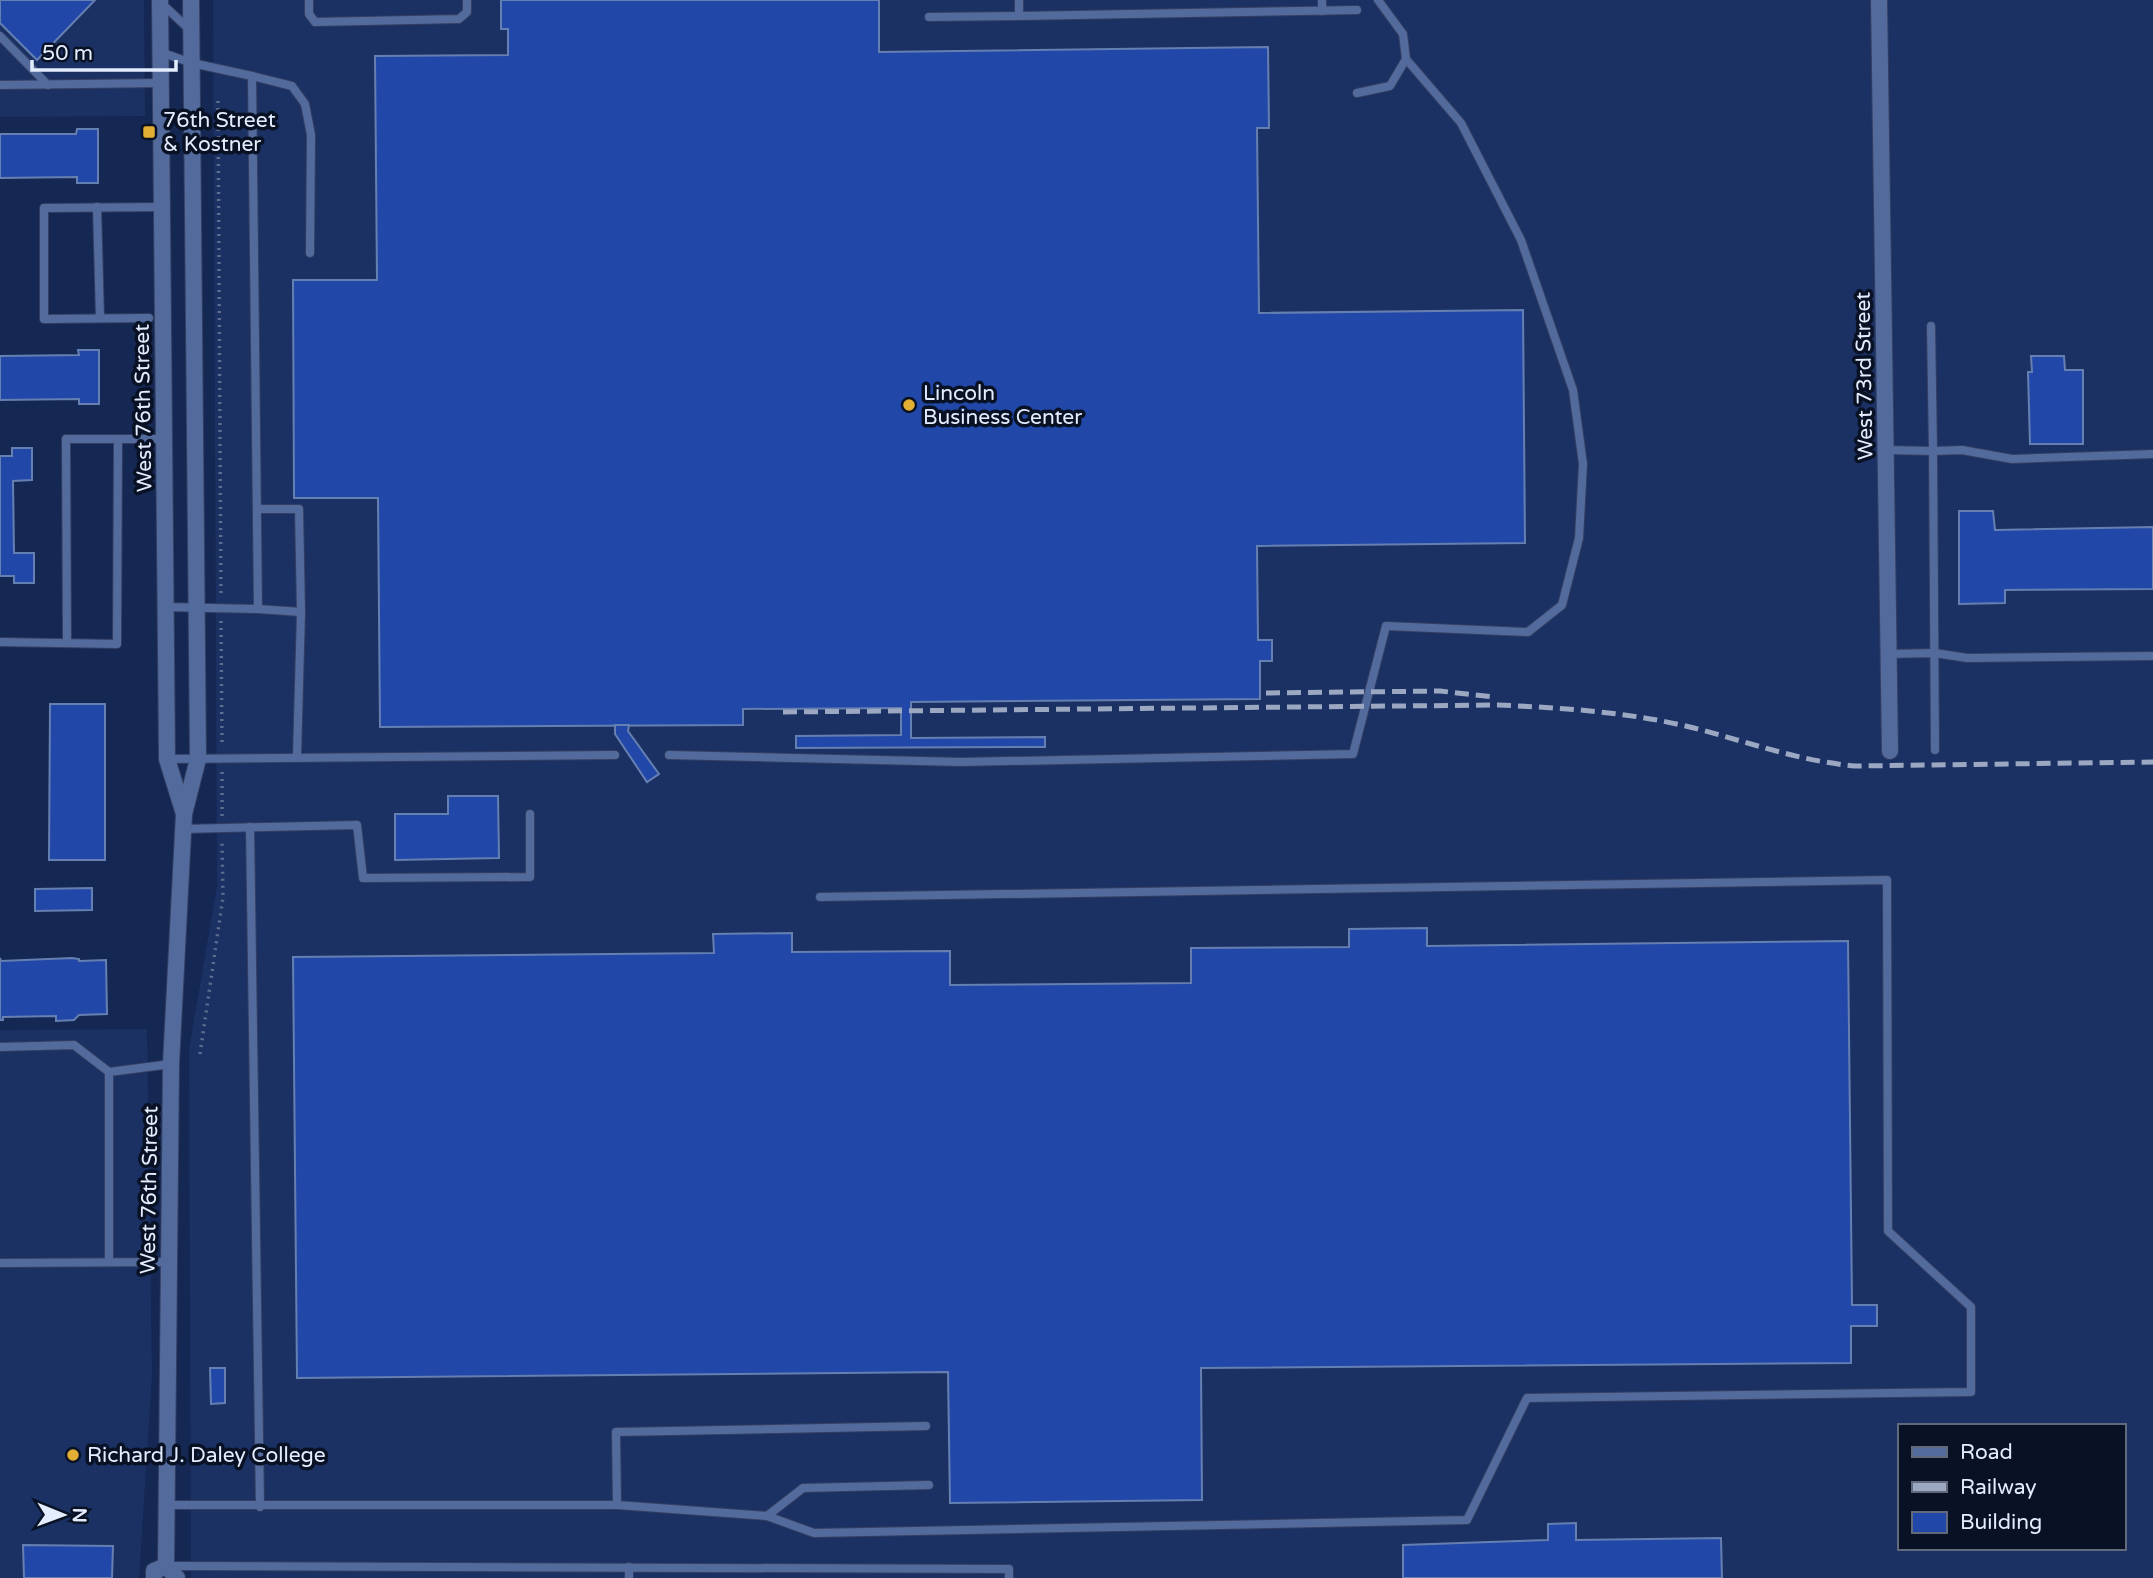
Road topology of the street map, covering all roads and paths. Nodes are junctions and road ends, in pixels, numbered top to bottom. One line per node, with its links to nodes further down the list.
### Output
1 (191, 0): 14 (street, West 76th Street)
2 (197, 0): 14 (lane)
3 (309, 0): 4 (lane)
4 (467, 0)
5 (1019, 0): 12 (lane)
6 (1322, 0): 11 (lane)
7 (1378, 0): 17 (lane)
8 (1879, 0): 33 (street, West 73rd Street)
9 (159, 1): 14 (lane); 16 (street, West 76th Street)
10 (1357, 10): 11 (lane)
11 (1322, 11): 12 (lane)
12 (1019, 16): 13 (lane)
13 (929, 17)
14 (191, 31): 18 (street, West 76th Street)
15 (0, 36): 22 (lane)
16 (160, 52): 18 (lane); 20 (street, West 76th Street)
17 (1406, 59): 23 (lane); 50 (lane)
18 (192, 63): 19 (lane); 38 (street, West 76th Street)
19 (252, 76): 27 (lane); 36 (lane)
20 (161, 83): 22 (lane); 26 (street, West 76th Street)
21 (0, 85): 22 (lane)
22 (48, 85)
23 (1357, 93)
24 (218, 101): 39 (path)
25 (97, 207): 26 (lane); 28 (lane); 28 (lane)
26 (162, 207): 32 (street, West 76th Street)
27 (310, 253)
28 (100, 318): 29 (lane)
29 (149, 318)
30 (1931, 326): 34 (lane)
31 (118, 439): 32 (lane); 43 (lane); 43 (lane)
32 (164, 439): 37 (street, West 76th Street)
33 (1886, 450): 34 (lane); 45 (street, West 73rd Street)
34 (1933, 451): 35 (lane); 44 (lane)
35 (2153, 454)
36 (258, 509): 40 (lane); 41 (lane)
37 (166, 607): 38 (lane); 53 (street, West 76th Street)
38 (197, 607): 39 (lane); 54 (street, West 76th Street)
39 (221, 609): 40 (lane); 52 (path)
40 (258, 609): 41 (lane)
41 (301, 612): 51 (lane)
42 (0, 642): 43 (lane)
43 (67, 643)
44 (1935, 653): 45 (lane); 46 (lane); 47 (lane)
45 (1888, 654): 48 (street, West 73rd Street)
46 (2153, 656)
47 (1935, 750)
48 (1890, 751)
49 (615, 755): 51 (lane)
50 (669, 755)
51 (297, 756): 52 (lane)
52 (222, 758): 54 (lane); 58 (path)
53 (167, 759): 54 (lane); 56 (street, West 76th Street)
54 (198, 759): 56 (street, West 76th Street)
55 (530, 814): 57 (lane)
56 (183, 821): 58 (lane); 62 (street, West 76th Street)
57 (250, 827): 58 (lane); 71 (lane)
58 (222, 828): 61 (path)
59 (820, 897): 72 (lane)
60 (0, 1047): 63 (lane)
61 (200, 1054)
62 (171, 1064): 63 (lane); 65 (street, West 76th Street)
63 (109, 1072): 64 (lane)
64 (109, 1262): 65 (lane); 66 (lane)
65 (169, 1262): 69 (street, West 76th Street)
66 (0, 1263)
67 (926, 1426): 70 (lane)
68 (929, 1485): 72 (lane)
69 (167, 1505): 71 (lane); 74 (street, West 76th Street)
70 (617, 1505): 71 (lane); 72 (lane)
71 (260, 1507)
72 (767, 1516)
73 (629, 1567): 74 (lane); 76 (lane); 77 (lane)
74 (172, 1572): 75 (street)
75 (154, 1578)
76 (629, 1578)
77 (1009, 1578)

